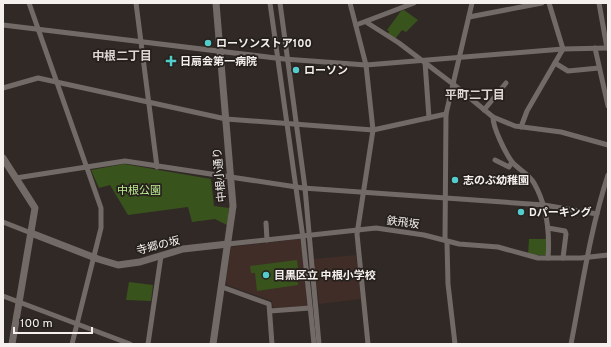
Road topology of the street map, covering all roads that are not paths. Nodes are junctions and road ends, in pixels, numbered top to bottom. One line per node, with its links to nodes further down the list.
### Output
1 (30, 3): 16 (street)
2 (136, 3): 17 (street)
3 (216, 3): 21 (street, 中根小通り)
4 (270, 3): 23 (street)
5 (280, 3): 23 (street)
6 (350, 3): 15 (street)
7 (414, 3): 13 (street)
8 (472, 3): 12 (street)
9 (542, 3): 12 (street)
10 (549, 3): 20 (street)
11 (599, 3): 19 (street)
12 (469, 17): 22 (street)
13 (366, 22): 15 (street); 24 (street)
14 (3, 25): 16 (street)
15 (356, 25): 26 (street)
16 (39, 30): 17 (street); 28 (street)
17 (141, 42): 21 (street); 32 (street)
18 (595, 48): 19 (street); 20 (street); 27 (street)
19 (608, 48)
20 (563, 49): 22 (street); 25 (street)
21 (220, 51): 23 (street); 38 (street, 中根小通り)
22 (459, 58): 24 (street); 29 (street)
23 (284, 59): 26 (street); 39 (street); 39 (street)
24 (424, 61): 26 (street); 29 (street); 37 (street)
25 (555, 63): 27 (street); 40 (street)
26 (366, 65): 41 (street)
27 (599, 68): 33 (street)
28 (58, 83): 31 (street); 32 (street); 46 (street)
29 (453, 84): 34 (street); 35 (street)
30 (506, 84): 34 (street)
31 (3, 88)
32 (148, 102): 38 (street); 47 (street)
33 (608, 106)
34 (484, 110): 36 (street)
35 (446, 114): 37 (street); 53 (street)
36 (493, 117): 40 (street); 45 (street)
37 (429, 118): 41 (street)
38 (226, 119): 39 (street); 49 (street, 中根小通り)
39 (293, 124): 41 (street); 51 (street); 51 (street)
40 (521, 127): 42 (street)
41 (373, 130): 52 (street)
42 (608, 145)
43 (3, 158): 50 (street)
44 (495, 160): 45 (street)
45 (512, 162): 54 (street)
46 (85, 166): 47 (street); 50 (street); 67 (street)
47 (157, 167): 49 (street)
48 (608, 176): 55 (street)
49 (230, 177): 51 (street); 64 (street, 中根小通り)
50 (16, 178): 60 (street)
51 (301, 188): 52 (street); 61 (street); 61 (street)
52 (364, 192): 53 (street); 59 (street)
53 (445, 197): 54 (street); 63 (street)
54 (544, 205): 55 (street); 58 (street)
55 (597, 214): 70 (street)
56 (3, 222): 60 (street)
57 (266, 223): 62 (street)
58 (548, 228): 68 (street); 69 (street)
59 (358, 230): 61 (street, 鉄飛坂); 63 (street, 鉄飛坂); 85 (street)
60 (31, 233): 67 (street, 寺郷の坂); 73 (street)
61 (306, 235): 62 (street, 鉄飛坂); 74 (street); 84 (street)
62 (267, 240): 64 (street, 鉄飛坂)
63 (446, 241): 68 (street, 鉄飛坂); 86 (street)
64 (228, 244): 66 (street, 寺郷の坂); 71 (street, 中根小通り)
65 (608, 255): 70 (street, 鉄飛坂)
66 (161, 256): 67 (street, 寺郷の坂); 80 (street)
67 (94, 258): 76 (street)
68 (548, 258): 69 (street, 鉄飛坂)
69 (563, 258): 70 (street, 鉄飛坂)
70 (588, 258): 87 (street)
71 (222, 287): 75 (street); 81 (street, 中根小通り)
72 (3, 296): 73 (street)
73 (19, 302): 76 (street); 77 (street)
74 (310, 308): 75 (street); 83 (street)
75 (270, 311): 82 (street)
76 (77, 324): 78 (street); 79 (street)
77 (12, 344)
78 (72, 344)
79 (130, 344)
80 (148, 344)
81 (213, 344)
82 (272, 344)
83 (314, 344)
84 (319, 344)
85 (368, 344)
86 (455, 344)
87 (571, 344)

